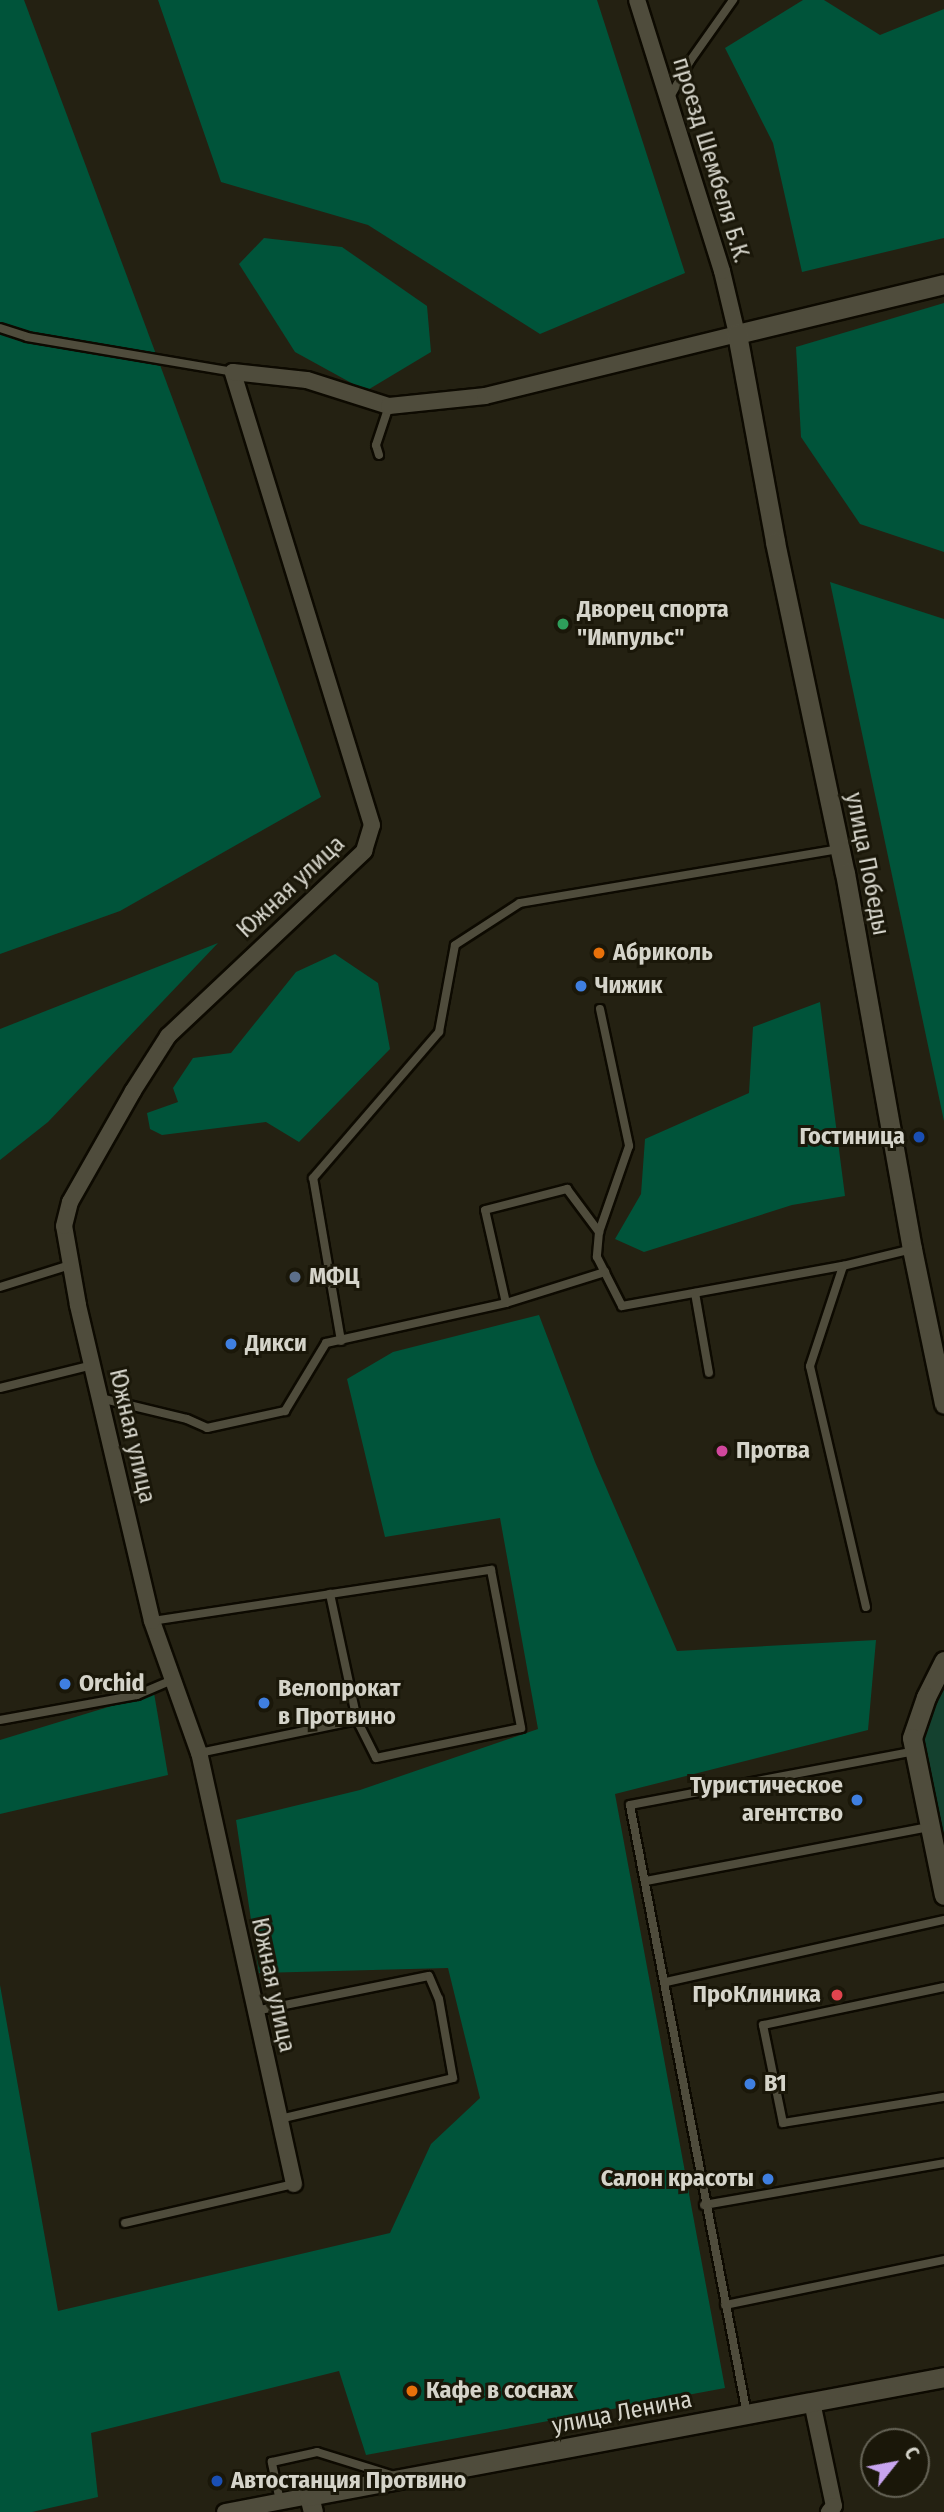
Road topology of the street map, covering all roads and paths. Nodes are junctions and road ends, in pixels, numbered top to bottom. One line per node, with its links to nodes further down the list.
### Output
1 (637, 0): 3 (street, проезд Шембеля Б.К.)
2 (733, 0): 3 (lane)
3 (668, 100): 6 (street, проезд Шембеля Б.К.)
4 (944, 284): 6 (street)
5 (0, 328): 7 (lane)
6 (737, 334): 8 (street); 10 (street, улица Победы)
7 (233, 372): 8 (street); 14 (street, Южная улица)
8 (389, 406): 9 (lane)
9 (379, 455)
10 (840, 849): 13 (street, улица Победы); 20 (lane)
11 (600, 1009): 12 (lane)
12 (599, 1232): 16 (lane); 19 (lane)
13 (912, 1249): 15 (lane); 25 (street, улица Победы)
14 (70, 1265): 17 (lane); 21 (street, Южная улица)
15 (843, 1266): 18 (lane); 27 (lane)
16 (605, 1272): 18 (lane); 19 (lane)
17 (0, 1287)
18 (695, 1293): 22 (lane)
19 (506, 1303): 20 (lane)
20 (341, 1341): 24 (lane)
21 (92, 1365): 23 (lane); 24 (street, Южная улица)
22 (709, 1373)
23 (0, 1388)
24 (100, 1398): 28 (street, Южная улица)
25 (944, 1404)
26 (330, 1594): 28 (lane); 32 (lane); 32 (lane)
27 (866, 1606)
28 (152, 1620): 30 (street, Южная улица)
29 (944, 1661): 33 (street)
30 (172, 1680): 31 (lane); 34 (street, Южная улица)
31 (0, 1720)
32 (357, 1720): 34 (lane)
33 (915, 1751): 35 (street); 36 (lane)
34 (199, 1753): 41 (street, Южная улица)
35 (930, 1827): 36 (lane); 37 (street)
36 (646, 1881): 39 (lane)
37 (944, 1895)
38 (944, 1920): 39 (lane)
39 (666, 1982): 46 (lane)
40 (944, 1987): 42 (lane)
41 (255, 2011): 43 (street, Южная улица); 43 (lane)
42 (944, 2096)
43 (279, 2119): 45 (street, Южная улица)
44 (944, 2162): 46 (lane)
45 (293, 2184): 47 (lane)
46 (705, 2205): 49 (lane)
47 (125, 2223)
48 (944, 2260): 49 (lane)
49 (725, 2305): 52 (lane)
50 (944, 2376): 51 (street, улица Ленина)
51 (812, 2402): 52 (street, улица Ленина); 57 (street)
52 (747, 2414): 53 (street, улица Ленина)
53 (407, 2480): 54 (lane); 55 (street, улица Ленина)
54 (280, 2501): 55 (street); 56 (street)
55 (311, 2504)
56 (225, 2512)
57 (829, 2512)

